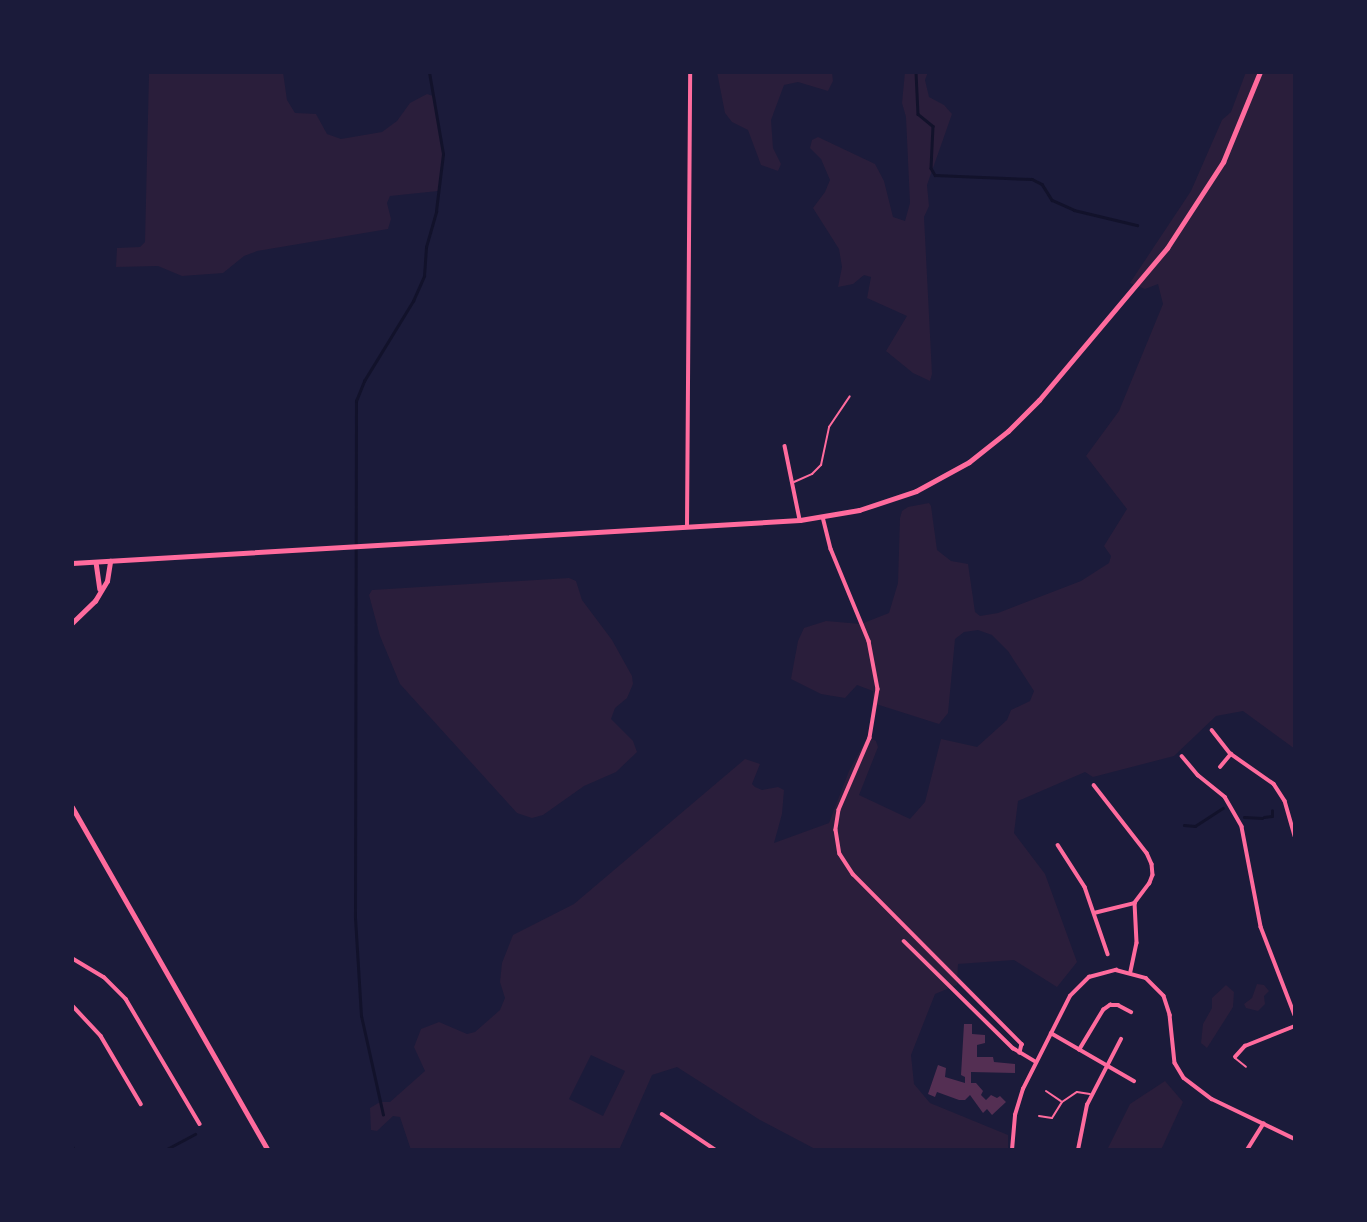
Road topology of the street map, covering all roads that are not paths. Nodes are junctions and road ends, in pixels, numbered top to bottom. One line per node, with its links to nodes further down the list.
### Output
1 (690, 72): 8 (street)
2 (1260, 72): 6 (main road)
3 (850, 396): 5 (lane)
4 (785, 446): 5 (street)
5 (793, 482): 7 (street)
6 (823, 517): 7 (main road); 35 (street)
7 (800, 520): 8 (main road)
8 (687, 527): 9 (main road)
9 (110, 561): 10 (main road); 12 (street)
10 (96, 562): 11 (main road); 12 (street)
11 (72, 563)
12 (101, 590): 13 (street)
13 (72, 623)
14 (1212, 730): 15 (street)
15 (1231, 754): 17 (street); 20 (street)
16 (1182, 756): 30 (street)
17 (1220, 767)
18 (1094, 785): 22 (street)
19 (72, 807): 50 (main road)
20 (1295, 836)
21 (1058, 845): 23 (street)
22 (1135, 903): 23 (street); 27 (street)
23 (1094, 912): 25 (street)
24 (904, 942): 35 (street)
25 (1108, 954)
26 (72, 958): 47 (street)
27 (1131, 971): 32 (street); 48 (street)
28 (72, 1006): 44 (street)
29 (1131, 1012): 34 (street)
30 (1295, 1015)
31 (1295, 1026): 36 (street)
32 (1051, 1033): 34 (street); 37 (street)
33 (1121, 1039): 38 (street)
34 (1079, 1049): 38 (street)
35 (1020, 1053): 37 (street)
36 (1235, 1057): 39 (lane)
37 (1036, 1062): 52 (street)
38 (1106, 1066): 40 (street); 42 (street)
39 (1246, 1066)
40 (1134, 1081)
41 (1046, 1091): 43 (lane)
42 (1091, 1095): 43 (lane); 53 (street)
43 (1062, 1102): 46 (lane)
44 (141, 1104)
45 (662, 1114): 51 (street)
46 (1039, 1116)
47 (200, 1124)
48 (1263, 1124): 49 (street); 54 (street)
49 (1295, 1139)
50 (268, 1150)
51 (716, 1150)
52 (1012, 1150)
53 (1078, 1150)
54 (1247, 1150)

